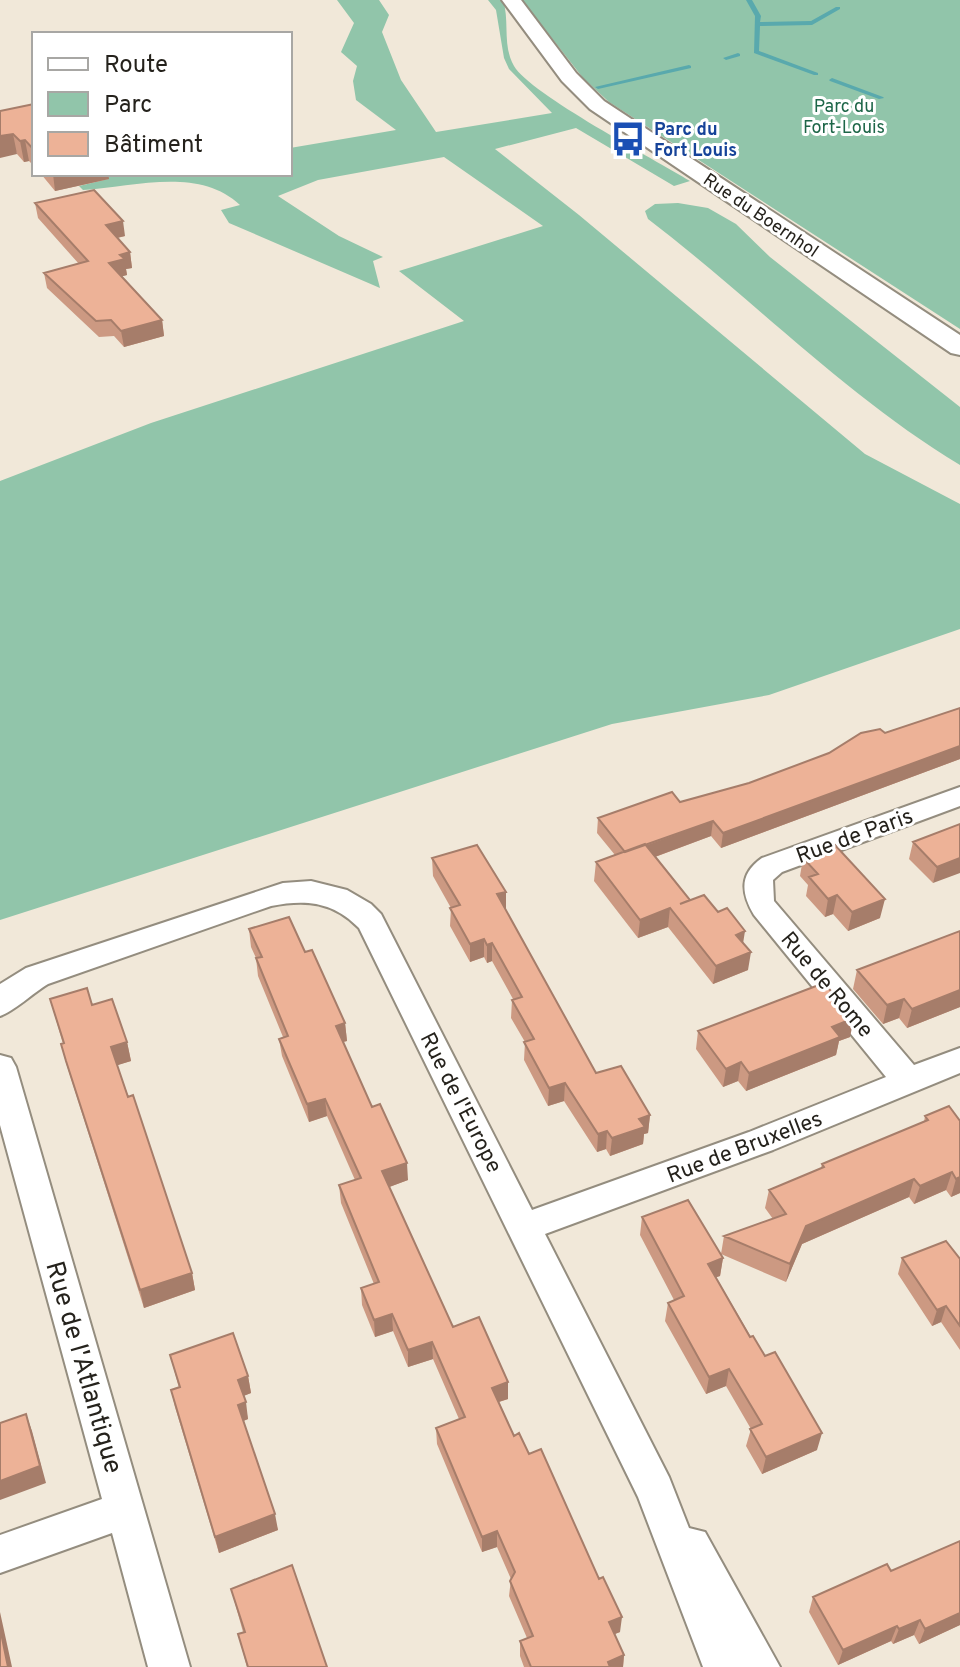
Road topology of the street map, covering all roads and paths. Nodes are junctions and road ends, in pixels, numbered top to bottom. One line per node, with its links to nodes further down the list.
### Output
1 (511, 0): 2 (street, Rue du Boernhol)
2 (960, 347)
3 (960, 796): 4 (street, Rue de Paris)
4 (756, 884): 8 (street, Rue de Rome)
5 (0, 1004): 10 (street, Rue de l'Europe)
6 (0, 1067): 9 (street, Rue de l'Atlantique)
7 (955, 1070): 8 (street, Rue de Bruxelles)
8 (908, 1081): 10 (street, Rue de Bruxelles)
9 (12, 1160): 12 (street, Rue de l'Atlantique)
10 (525, 1227): 11 (street, Rue de l'Europe)
11 (655, 1490): 15 (street, Rue de l'Europe); 16 (street, Rue de l'Europe)
12 (125, 1510): 13 (street); 14 (street, Rue de l'Atlantique)
13 (0, 1554)
14 (169, 1667)
15 (724, 1667)
16 (759, 1667)

